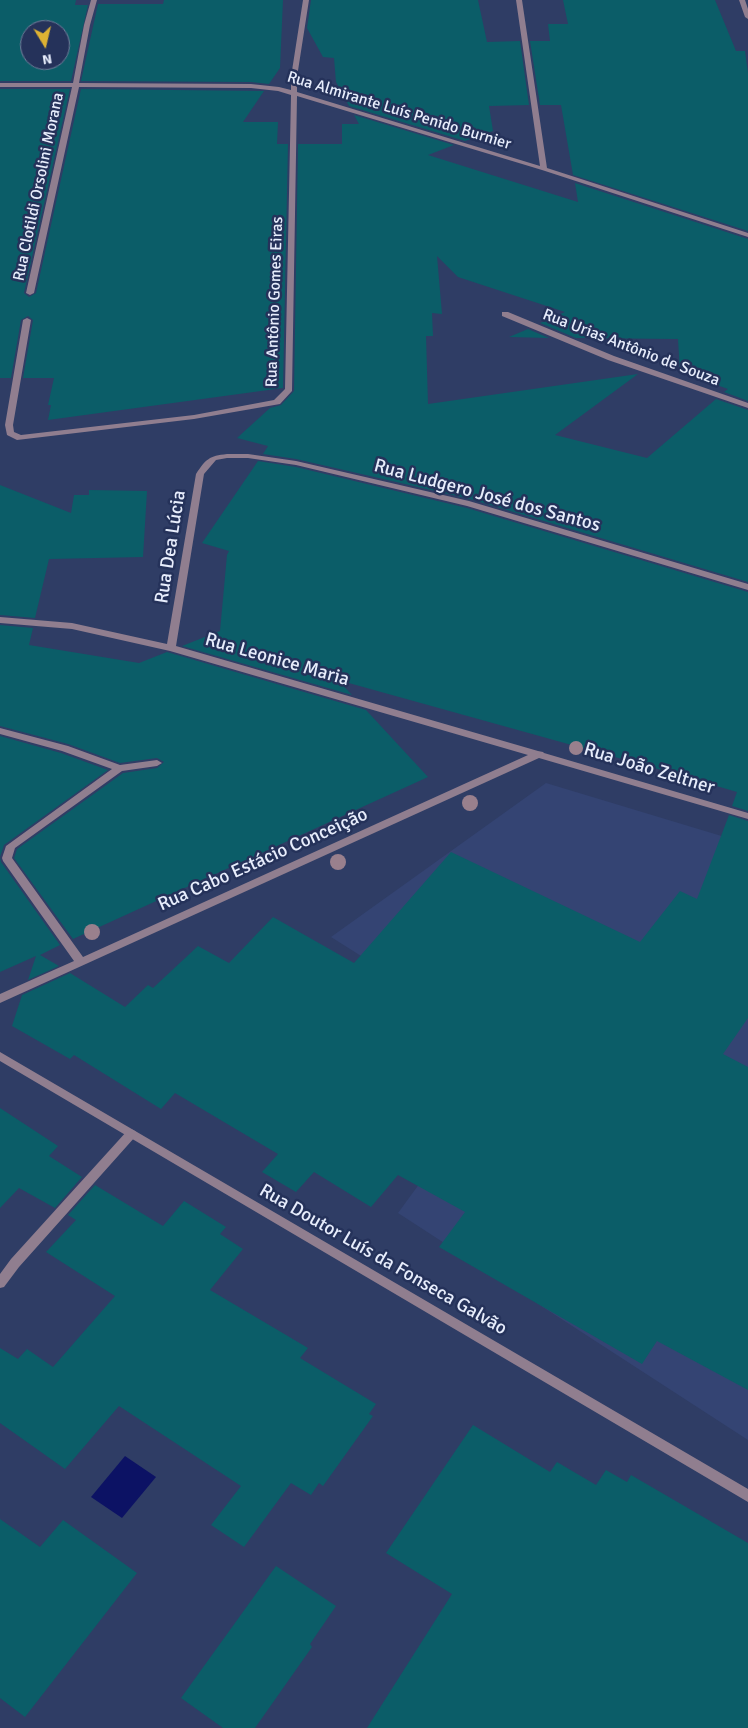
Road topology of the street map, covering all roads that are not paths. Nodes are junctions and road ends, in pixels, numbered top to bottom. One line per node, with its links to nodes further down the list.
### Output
1 (94, 0): 6 (street, Rua Clotildi Orsolini Morana)
2 (306, 0): 8 (street, Rua Antônio Gomes Eiras)
3 (519, 0): 9 (street)
4 (742, 0): 5 (street)
5 (748, 17)
6 (76, 84): 7 (street, Rua Almirante Luís Penido Burnier); 8 (street, Rua Almirante Luís Penido Burnier); 11 (street, Rua Clotildi Orsolini Morana)
7 (0, 85)
8 (294, 92): 9 (street, Rua Almirante Luís Penido Burnier); 13 (street, Rua Antônio Gomes Eiras)
9 (544, 170): 10 (street, Rua Almirante Luís Penido Burnier)
10 (748, 235)
11 (30, 293)
12 (505, 314): 14 (street, Rua Urias Antônio de Souza)
13 (27, 320)
14 (748, 406)
15 (214, 458): 16 (street, Rua Ludgero José dos Santos); 18 (street, Rua Dea Lúcia)
16 (748, 587)
17 (0, 620): 18 (street, Rua Leonice Maria)
18 (171, 648): 20 (street, Rua Leonice Maria)
19 (0, 731): 22 (street)
20 (540, 754): 23 (street, Rua João Zeltner); 25 (street, Rua Cabo Estácio Conceição)
21 (157, 763): 22 (street)
22 (120, 768): 24 (street)
23 (748, 816)
24 (4, 856): 25 (street)
25 (81, 962): 26 (street, Rua Cabo Estácio Conceição)
26 (0, 999)
27 (0, 1056): 28 (street, Rua Doutor Luís da Fonseca Galvão)
28 (131, 1134): 29 (street); 30 (street, Rua Doutor Luís da Fonseca Galvão)
29 (0, 1283)
30 (748, 1496)

